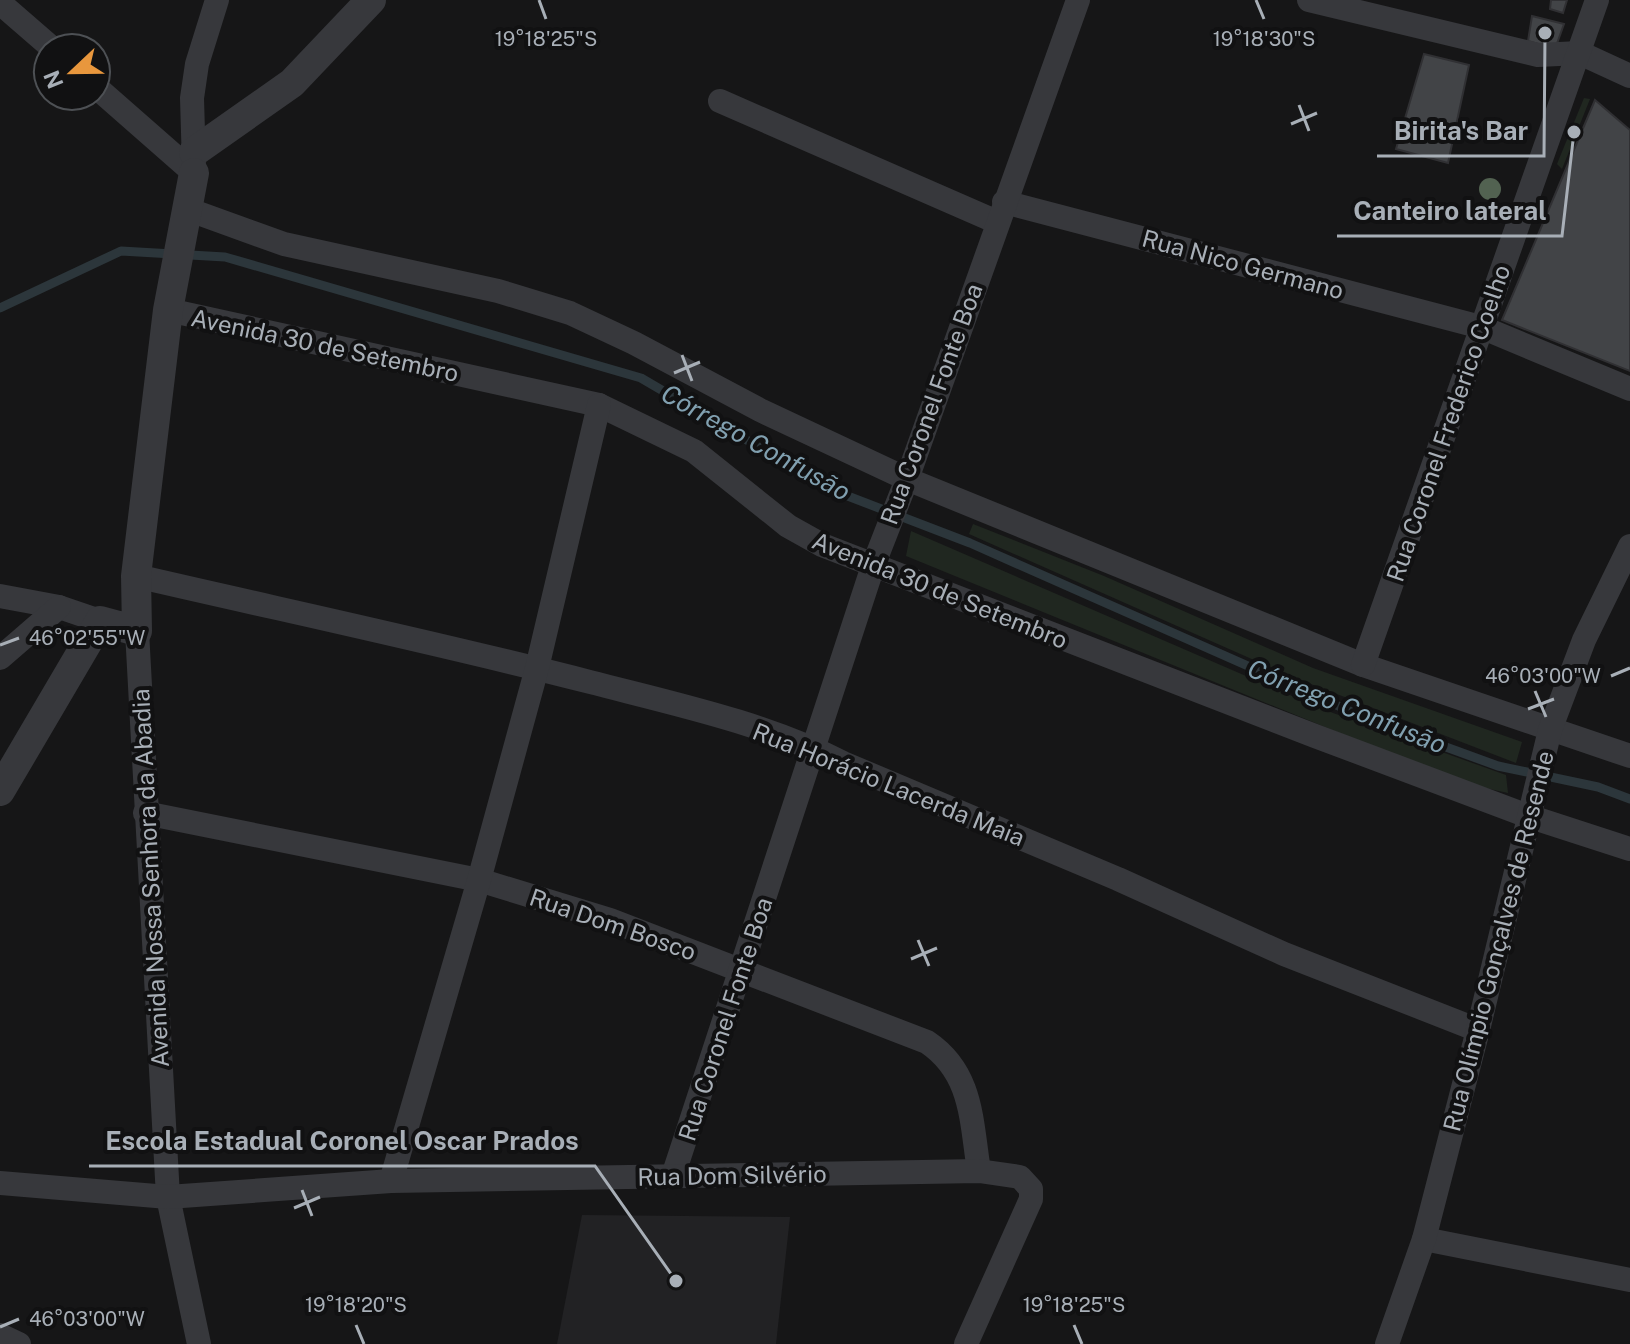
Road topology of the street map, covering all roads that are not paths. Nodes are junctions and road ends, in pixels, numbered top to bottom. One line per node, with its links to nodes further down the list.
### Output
1 (217, 0): 12 (street)
2 (371, 0): 12 (street)
3 (1078, 0): 13 (street, Rua Coronel Fonte Boa)
4 (1309, 0): 8 (street)
5 (1597, 0): 8 (street, Rua Coronel Frederico Coelho)
6 (0, 3): 7 (street)
7 (34, 32)
8 (1580, 53): 9 (street); 16 (street, Rua Coronel Frederico Coelho)
9 (1630, 76)
10 (112, 99): 12 (street)
11 (720, 101): 13 (street, Rua Nico Germano)
12 (194, 162): 14 (street, Avenida Nossa Senhora da Abadia)
13 (1000, 212): 16 (street, Rua Nico Germano); 19 (street, Rua Coronel Fonte Boa)
14 (185, 218): 15 (street, Avenida Nossa Senhora da Abadia); 19 (street)
15 (169, 299): 18 (street, Avenida 30 de Setembro); 22 (street, Avenida Nossa Senhora da Abadia)
16 (1481, 327): 17 (street, Rua Nico Germano); 28 (street, Rua Coronel Frederico Coelho)
17 (1630, 389)
18 (599, 405): 21 (street, Avenida 30 de Setembro); 29 (street)
19 (907, 479): 21 (street, Rua Coronel Fonte Boa); 28 (street)
20 (1630, 546): 30 (street, Rua Olímpio Gonçalves de Resende)
21 (876, 556): 31 (street, Rua Coronel Fonte Boa); 34 (street, Avenida 30 de Setembro)
22 (136, 576): 26 (street, Avenida Nossa Senhora da Abadia); 29 (street, Rua Horácio Lacerda Maia)
23 (0, 596): 24 (street)
24 (59, 607): 25 (street); 27 (street)
25 (100, 621): 26 (street); 33 (street)
26 (137, 631): 35 (street, Avenida Nossa Senhora da Abadia)
27 (0, 658)
28 (1363, 665): 30 (street)
29 (537, 668): 31 (street, Rua Horácio Lacerda Maia); 37 (street)
30 (1548, 739): 32 (street); 34 (street, Rua Olímpio Gonçalves de Resende)
31 (814, 748): 38 (street, Rua Coronel Fonte Boa); 39 (street, Rua Horácio Lacerda Maia)
32 (1630, 756)
33 (0, 791)
34 (1530, 811): 36 (street, Avenida 30 de Setembro); 39 (street, Rua Olímpio Gonçalves de Resende)
35 (145, 813): 37 (street, Rua Dom Bosco); 44 (street, Avenida Nossa Senhora da Abadia)
36 (1630, 849)
37 (479, 880): 38 (street, Rua Dom Bosco); 42 (street)
38 (741, 969): 40 (street, Rua Dom Bosco); 41 (street, Rua Coronel Fonte Boa)
39 (1478, 1030): 45 (street, Rua Olímpio Gonçalves de Resende)
40 (979, 1171): 41 (street, Rua Dom Silvério); 50 (street, Rua Dom Silvério)
41 (673, 1176): 42 (street, Rua Dom Silvério)
42 (391, 1181): 44 (street, Rua Dom Silvério)
43 (0, 1183): 44 (street, Rua Dom Silvério)
44 (168, 1197): 49 (street, Avenida Nossa Senhora da Abadia)
45 (1424, 1239): 46 (street); 51 (street, Rua Olímpio Gonçalves de Resende)
46 (1630, 1280)
47 (0, 1335): 48 (street)
48 (19, 1344)
49 (199, 1344)
50 (966, 1344)
51 (1387, 1344)

